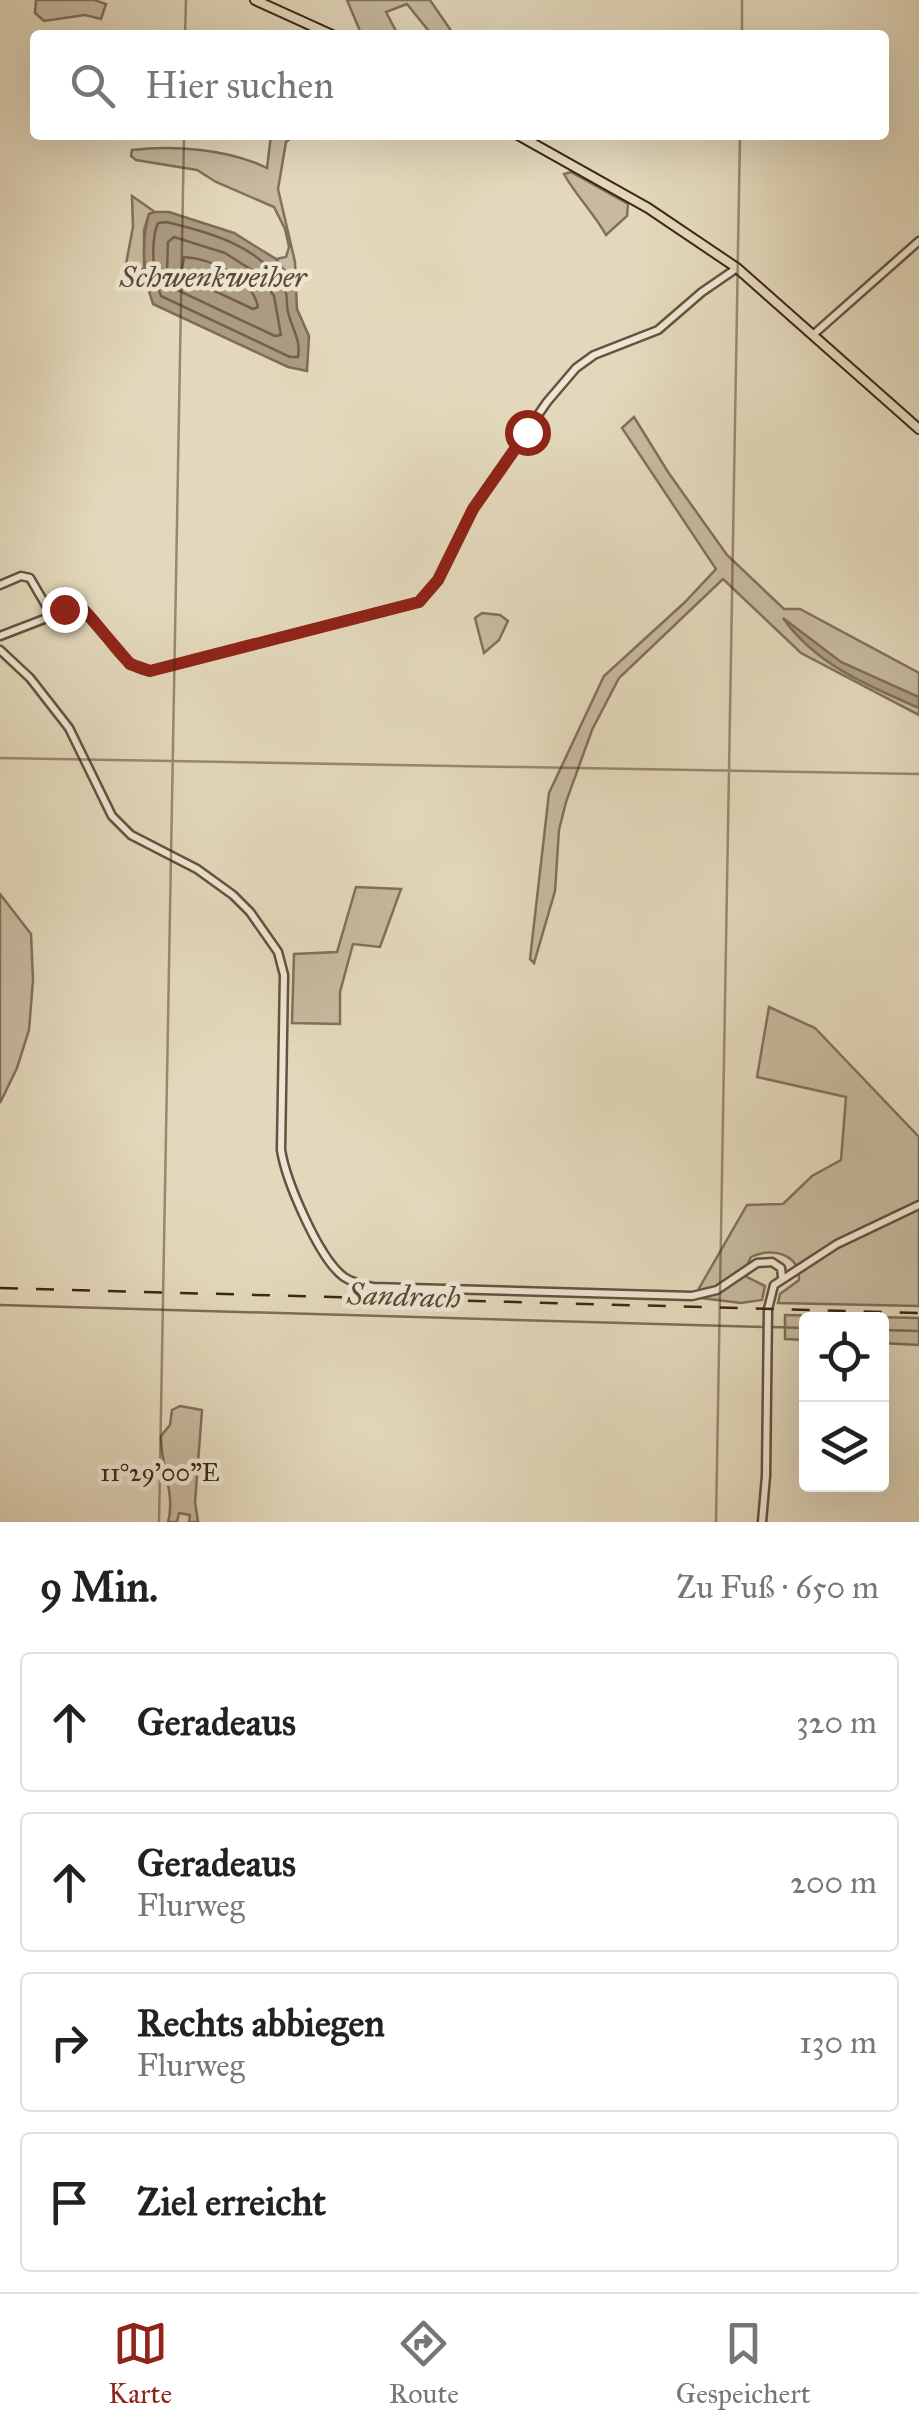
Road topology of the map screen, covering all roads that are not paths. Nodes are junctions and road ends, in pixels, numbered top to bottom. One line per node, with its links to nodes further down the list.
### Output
1 (255, 0): 2 (main road)
2 (271, 3): 3 (main road)
3 (322, 30)
4 (527, 140): 6 (main road)
5 (919, 240): 7 (street)
6 (736, 268): 7 (main road); 10 (street)
7 (814, 334): 8 (main road)
8 (919, 429)
9 (0, 585): 10 (street)
10 (51, 614): 11 (street)
11 (0, 636)
12 (0, 650): 14 (street)
13 (919, 1205): 14 (street)
14 (782, 1277): 15 (street)
15 (762, 1522)

